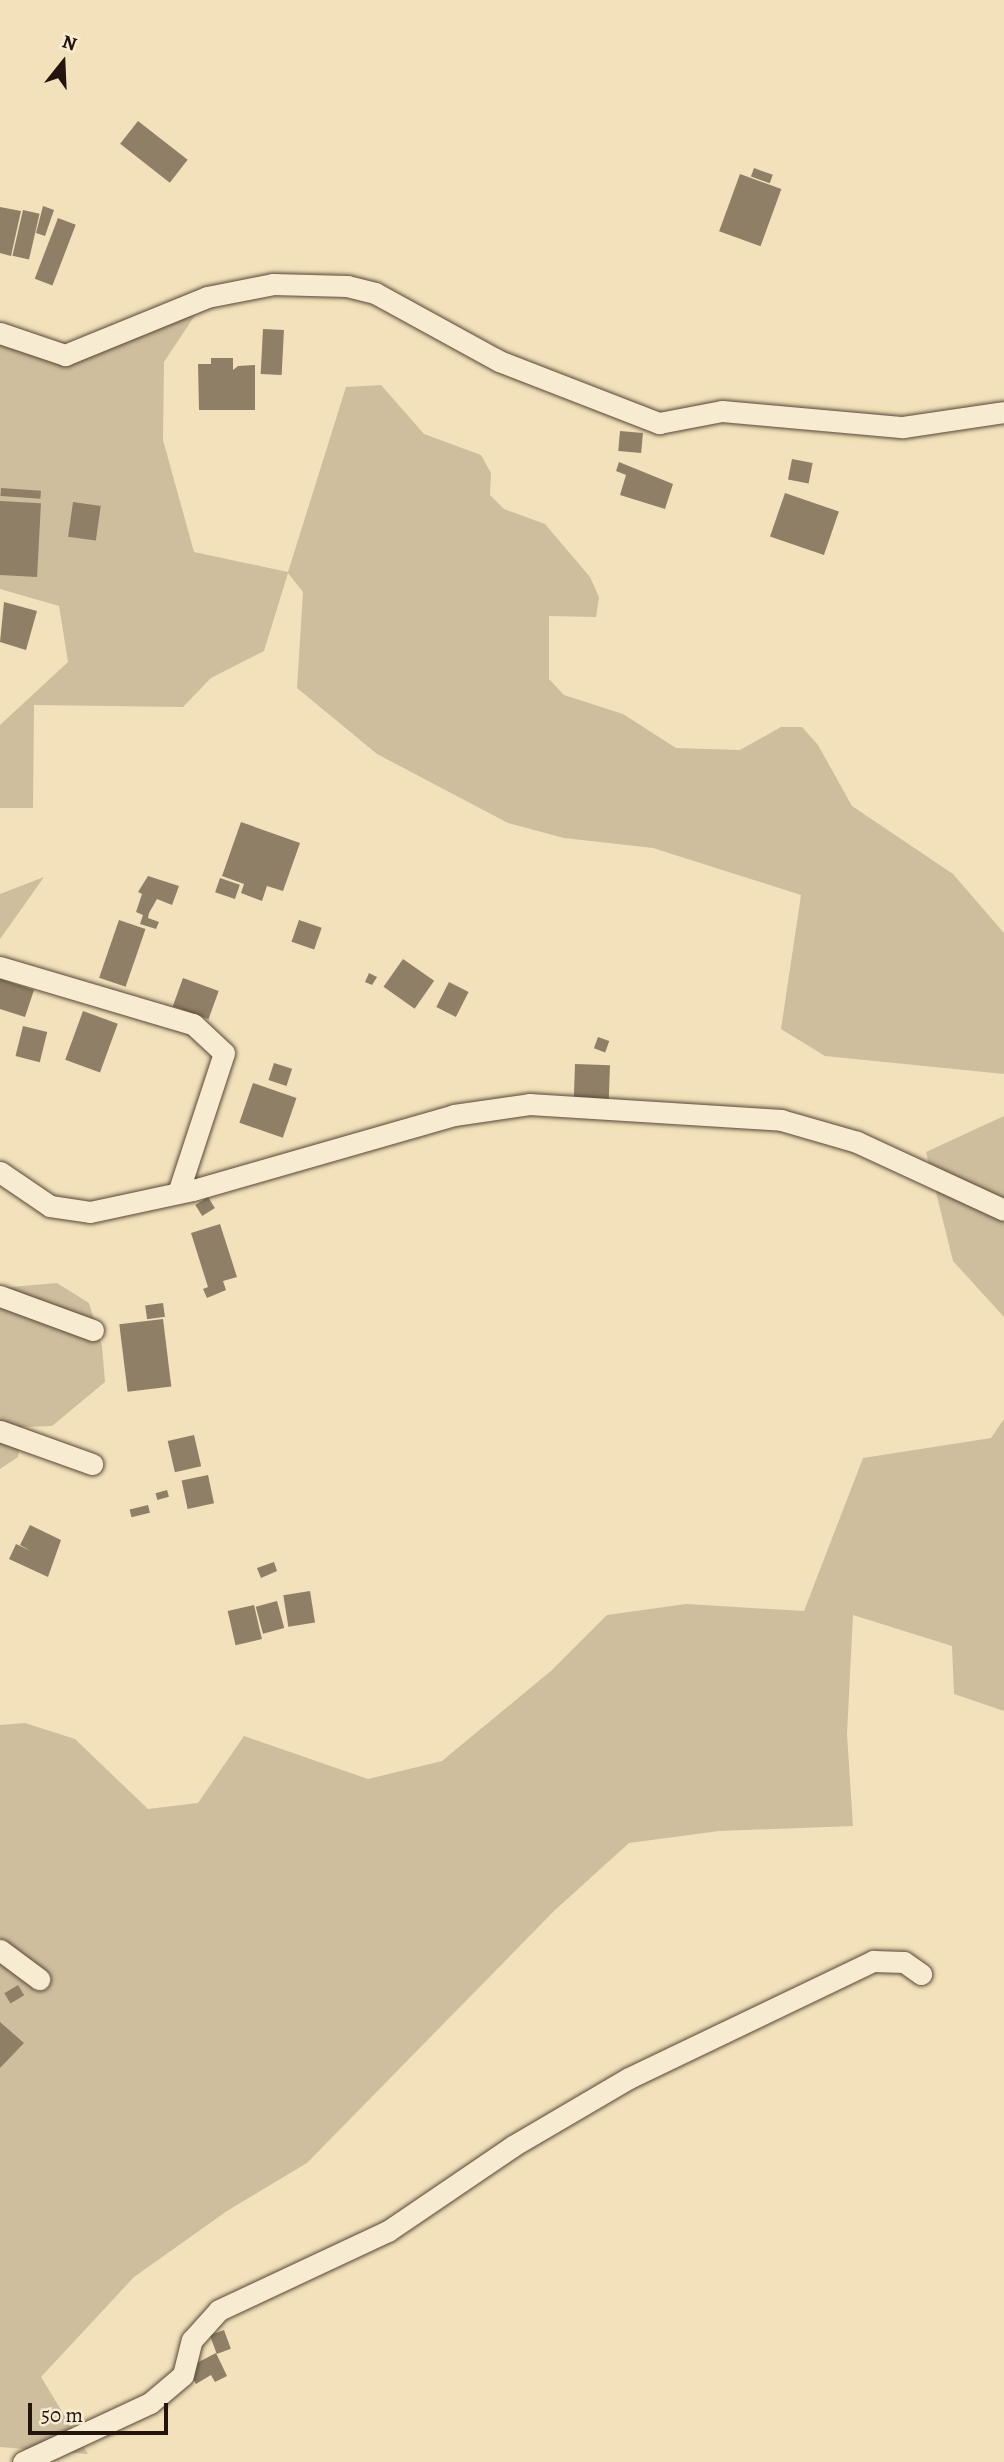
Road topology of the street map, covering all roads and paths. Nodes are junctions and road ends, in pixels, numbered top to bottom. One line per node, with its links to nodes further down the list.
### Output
1 (0, 333): 2 (street)
2 (1004, 412)
3 (0, 967): 5 (street)
4 (0, 1172): 5 (street)
5 (178, 1193): 6 (street)
6 (1004, 1210)
7 (0, 1296): 8 (street)
8 (93, 1330)
9 (0, 1431): 10 (street)
10 (92, 1464)
11 (0, 1950): 13 (street)
12 (921, 1974): 14 (street)
13 (39, 1979)
14 (23, 2462)

